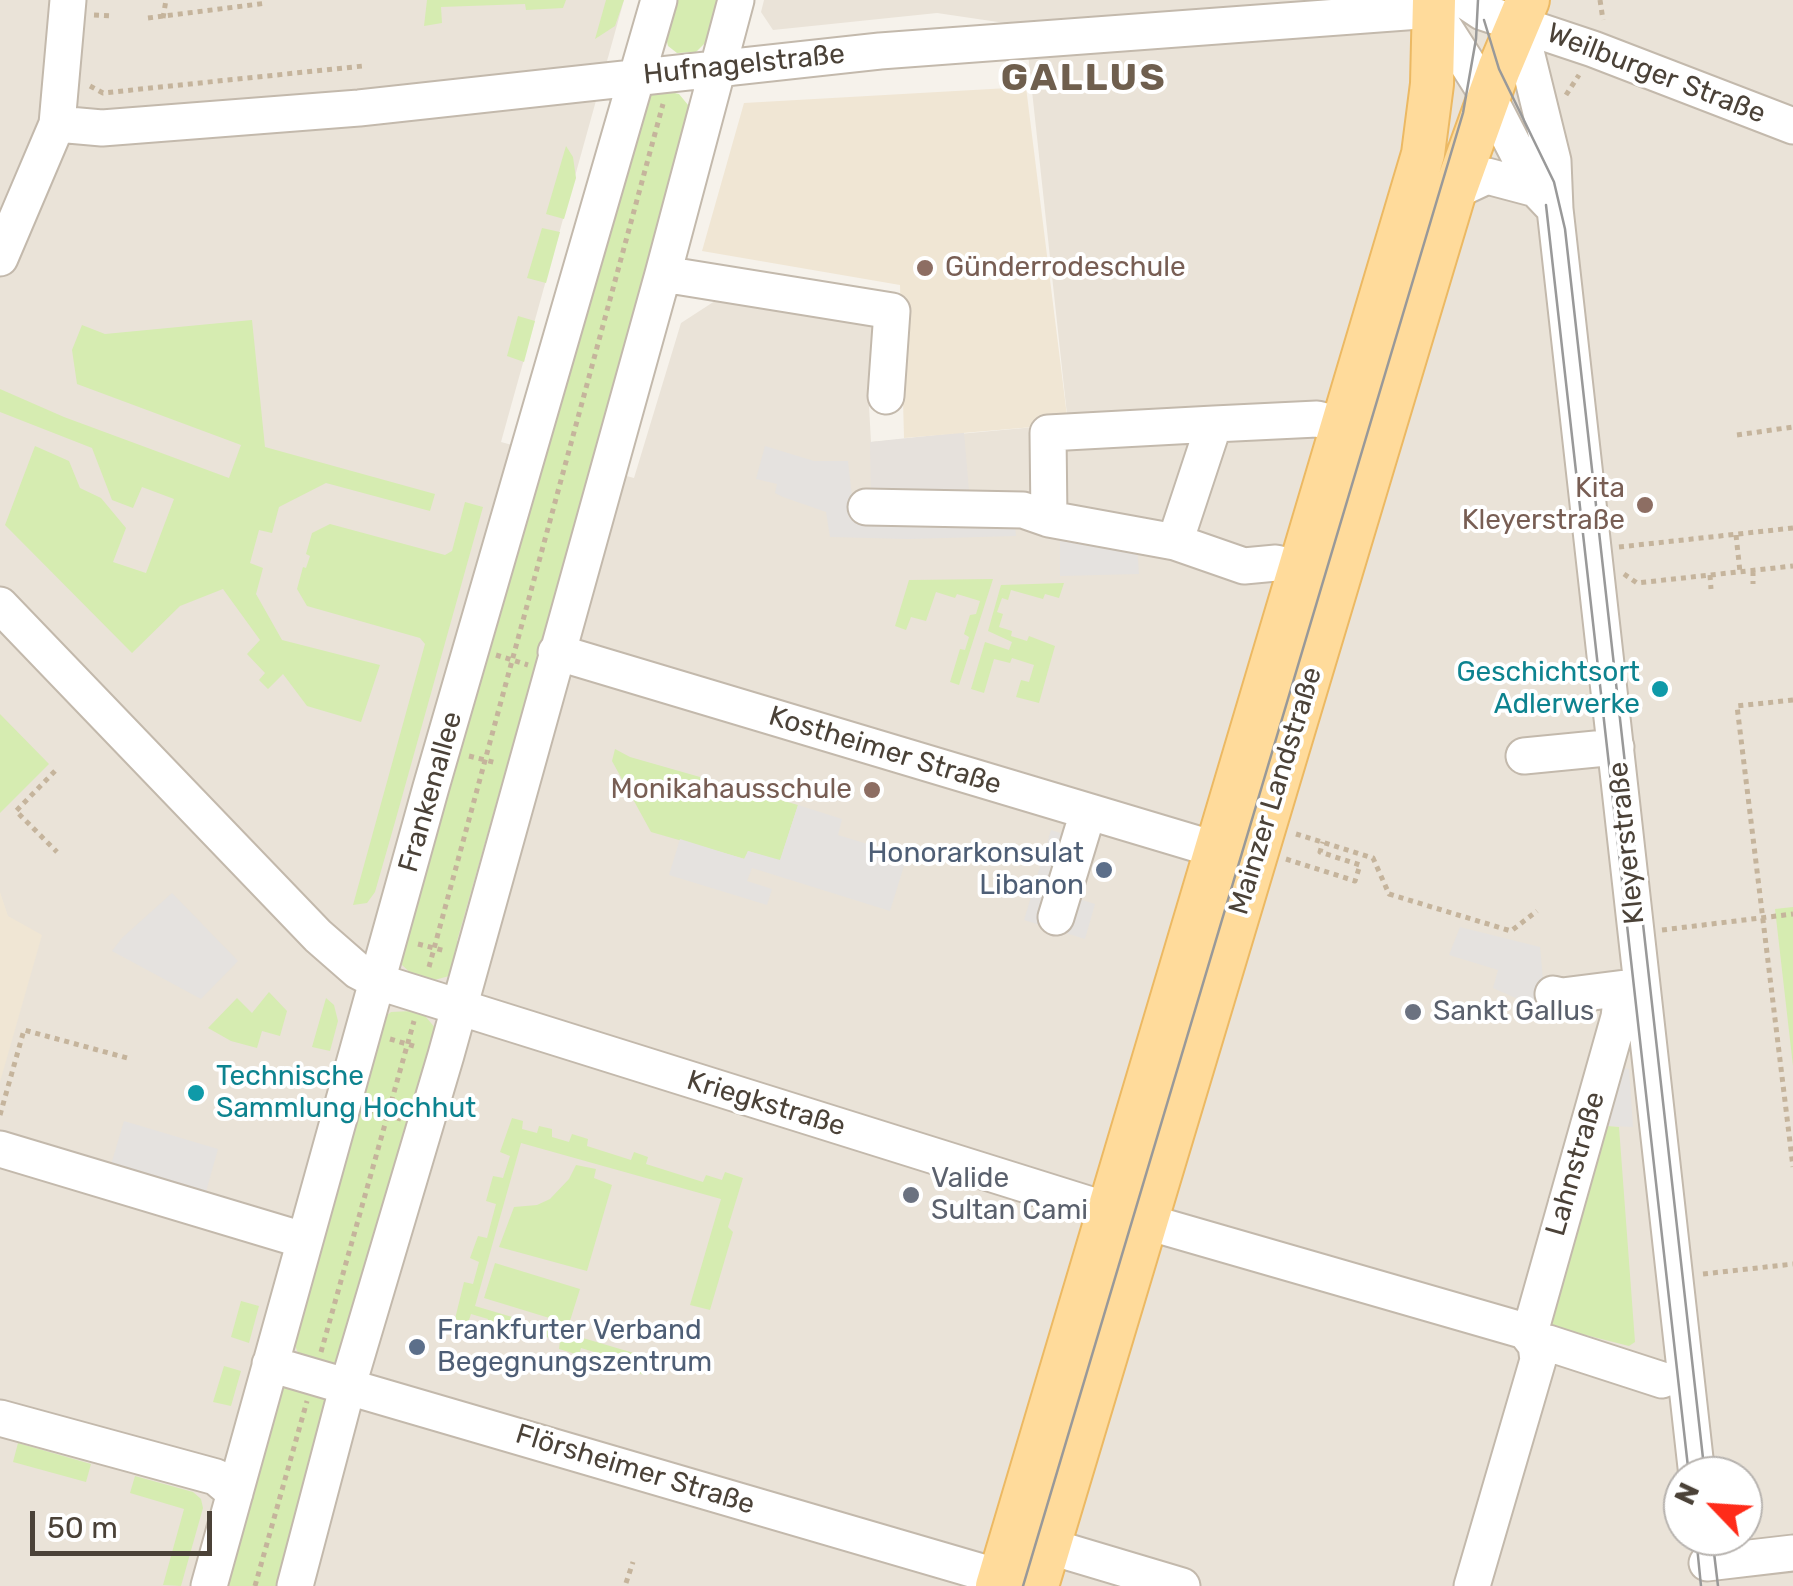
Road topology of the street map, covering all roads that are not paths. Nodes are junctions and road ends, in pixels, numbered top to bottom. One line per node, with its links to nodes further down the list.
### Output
1 (659, 0): 7 (street, Frankenallee)
2 (736, 0): 6 (street)
3 (1444, 3): 5 (street, Weilburger Straße); 6 (street, Hufnagelstraße); 8 (street, Kleyerstraße); 17 (main road, Mainzer Landstraße)
4 (80, 8): 9 (street)
5 (1523, 11): 8 (main road, Mainzer Landstraße); 10 (street, Weilburger Straße); 12 (street, Kleyerstraße)
6 (717, 68): 7 (street, Hufnagelstraße); 14 (street)
7 (636, 75): 9 (street, Hufnagelstraße); 29 (street, Frankenallee)
8 (1488, 96): 11 (main road, Mainzer Landstraße); 12 (street, Kleyerstraße)
9 (57, 124): 13 (street)
10 (1793, 126)
11 (1455, 191): 12 (street); 34 (main road, Mainzer Landstraße)
12 (1545, 199): 24 (street, Kleyerstraße)
13 (0, 258)
14 (663, 274): 15 (street); 23 (street)
15 (886, 396)
16 (1214, 424): 17 (street); 19 (street); 20 (street)
17 (1341, 425): 21 (main road, Mainzer Landstraße)
18 (866, 508): 19 (street)
19 (1050, 519): 20 (street)
20 (1175, 542): 21 (street)
21 (1299, 568): 27 (main road, Mainzer Landstraße)
22 (0, 605): 29 (street, Kriegkstraße)
23 (556, 652): 26 (street, Kostheimer Straße); 32 (street)
24 (1616, 748): 25 (street); 30 (street, Kleyerstraße)
25 (1524, 756)
26 (1088, 812): 27 (street, Kostheimer Straße); 28 (street)
27 (1214, 850): 34 (main road, Mainzer Landstraße)
28 (1056, 917)
29 (378, 982): 32 (street, Kriegkstraße); 35 (street, Frankenallee)
30 (1632, 989): 31 (street); 36 (street, Lahnstraße); 41 (street, Kleyerstraße)
31 (1553, 994)
32 (457, 1009): 34 (street, Kriegkstraße); 39 (street)
33 (0, 1149): 35 (street)
34 (1128, 1216): 36 (street, Kriegkstraße); 45 (main road, Mainzer Landstraße); 45 (main road, Mainzer Landstraße)
35 (303, 1240): 37 (street, Frankenallee)
36 (1532, 1340): 38 (street, Kriegkstraße); 49 (street, Lahnstraße)
37 (270, 1364): 39 (street, Flörsheimer Straße); 42 (street, Frankenallee)
38 (1662, 1380)
39 (348, 1385): 45 (street, Flörsheimer Straße); 47 (street)
40 (0, 1418): 42 (street)
41 (1696, 1456)
42 (235, 1493): 46 (street, Frankenallee)
43 (1793, 1553): 44 (street)
44 (1707, 1562)
45 (1020, 1574): 48 (street, Flörsheimer Straße)
46 (210, 1586)
47 (295, 1586)
48 (1182, 1586)
49 (1472, 1586)

